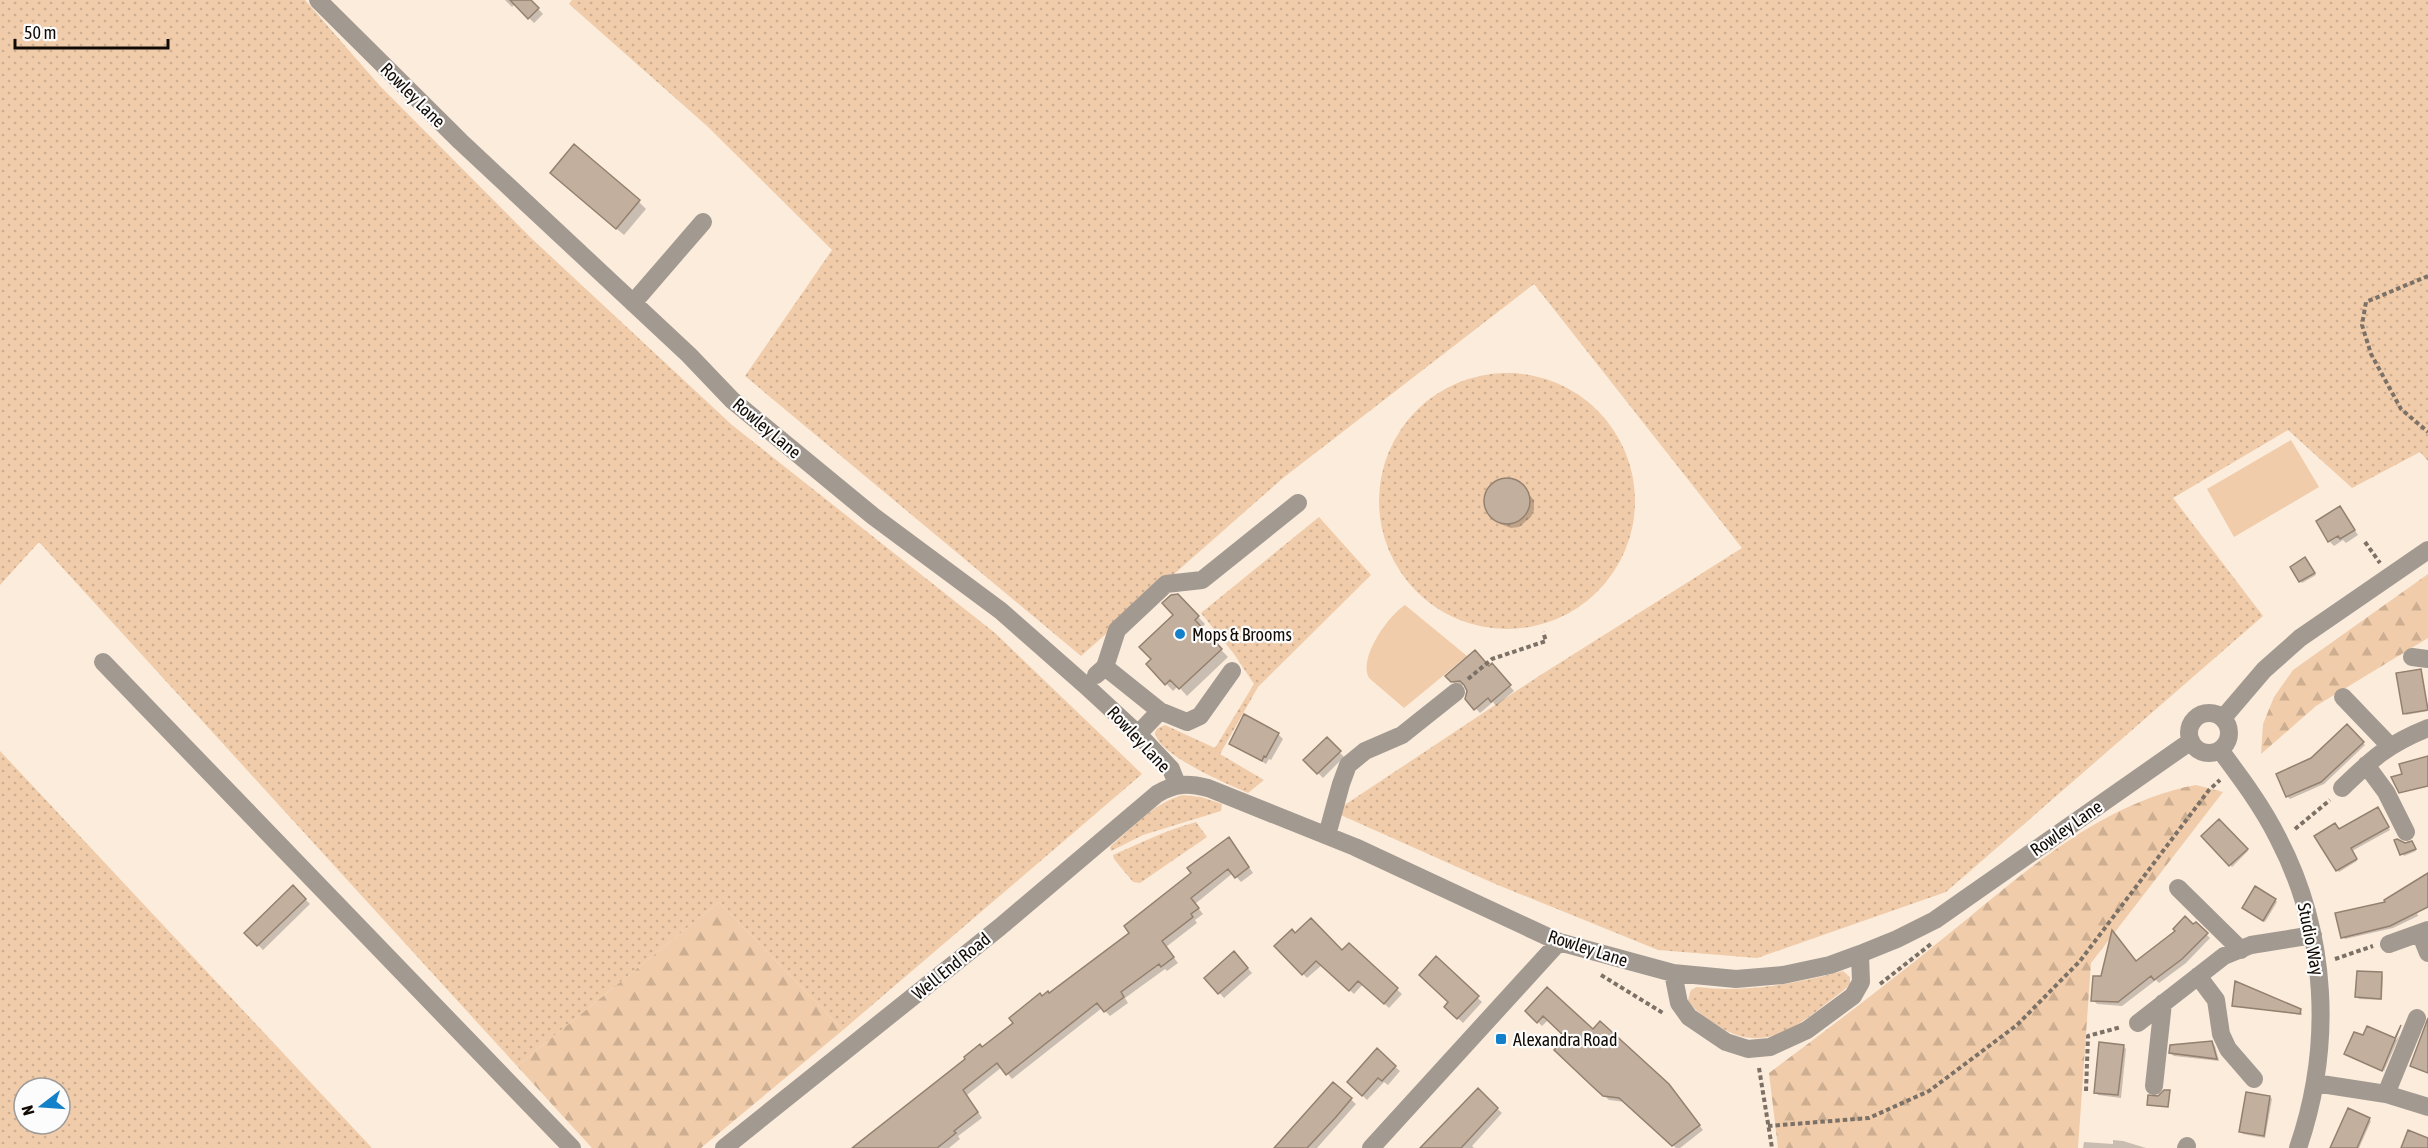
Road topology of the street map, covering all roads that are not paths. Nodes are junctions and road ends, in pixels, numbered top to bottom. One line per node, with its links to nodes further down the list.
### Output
1 (318, 0): 3 (street, Rowley Lane)
2 (703, 222): 3 (street)
3 (633, 303): 9 (street, Rowley Lane)
4 (1298, 503): 7 (street)
5 (2428, 550): 13 (street)
6 (103, 662): 42 (street)
7 (1105, 667): 9 (street); 12 (street)
8 (1233, 672): 12 (street)
9 (1085, 685): 15 (street, Rowley Lane)
10 (1456, 692): 23 (street)
11 (2343, 697): 17 (street)
12 (1160, 711): 15 (street)
13 (2223, 718): 16 (street); 18 (street)
14 (2428, 728): 17 (street)
15 (1137, 734): 20 (street, Rowley Lane)
16 (2191, 741): 18 (street); 31 (street, Rowley Lane)
17 (2390, 746): 19 (street)
18 (2220, 750): 26 (street, Studio Way)
19 (2366, 765): 21 (street); 22 (street)
20 (1177, 784): 23 (street, Rowley Lane); 43 (street, Well End Road)
21 (2342, 788)
22 (2406, 832)
23 (1327, 836): 27 (street, Rowley Lane)
24 (2178, 888): 29 (street)
25 (2424, 931): 28 (street); 30 (street)
26 (2313, 935): 29 (street); 38 (street, Studio Way)
27 (1559, 942): 32 (street, Rowley Lane); 44 (street)
28 (2389, 944)
29 (2241, 950): 33 (street)
30 (2428, 953)
31 (1860, 954): 32 (street, Rowley Lane); 32 (street)
32 (1673, 973)
33 (2198, 976): 34 (street); 37 (street)
34 (2163, 1003): 36 (street); 39 (street)
35 (2417, 1018): 40 (street)
36 (2138, 1023)
37 (2254, 1078)
38 (2315, 1083): 40 (street); 45 (street, Studio Way)
39 (2154, 1086)
40 (2386, 1094): 41 (street)
41 (2428, 1107)
42 (572, 1148)
43 (724, 1148)
44 (1371, 1148)
45 (2298, 1148)

